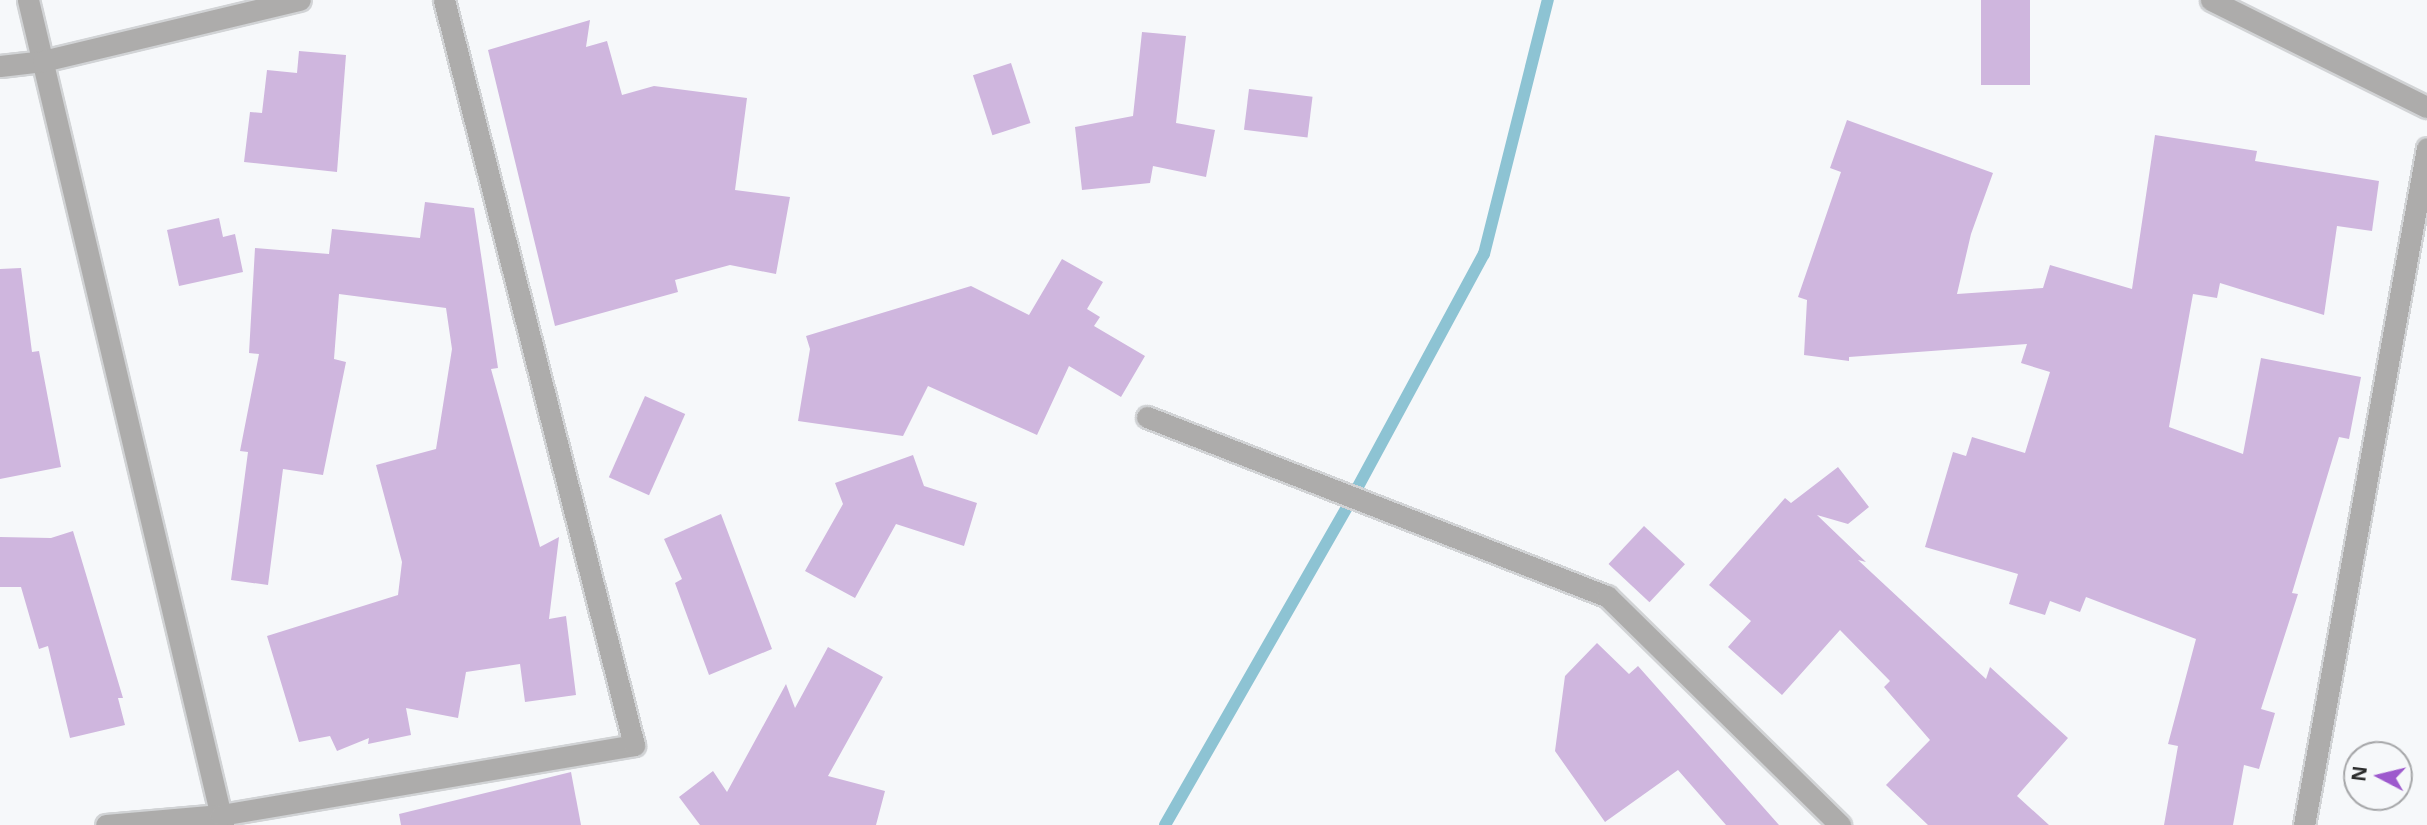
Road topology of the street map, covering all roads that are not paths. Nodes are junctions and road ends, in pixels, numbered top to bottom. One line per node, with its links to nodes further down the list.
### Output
1 (28, 0): 5 (street)
2 (300, 0): 5 (street)
3 (444, 0): 11 (street)
4 (2211, 0): 7 (street)
5 (43, 61): 6 (street); 11 (street)
6 (0, 66)
7 (2427, 107)
8 (2427, 148): 9 (street)
9 (2420, 226): 14 (street)
10 (1147, 417): 13 (street)
11 (222, 820): 12 (street)
12 (106, 825)
13 (1840, 825)
14 (2304, 825)

